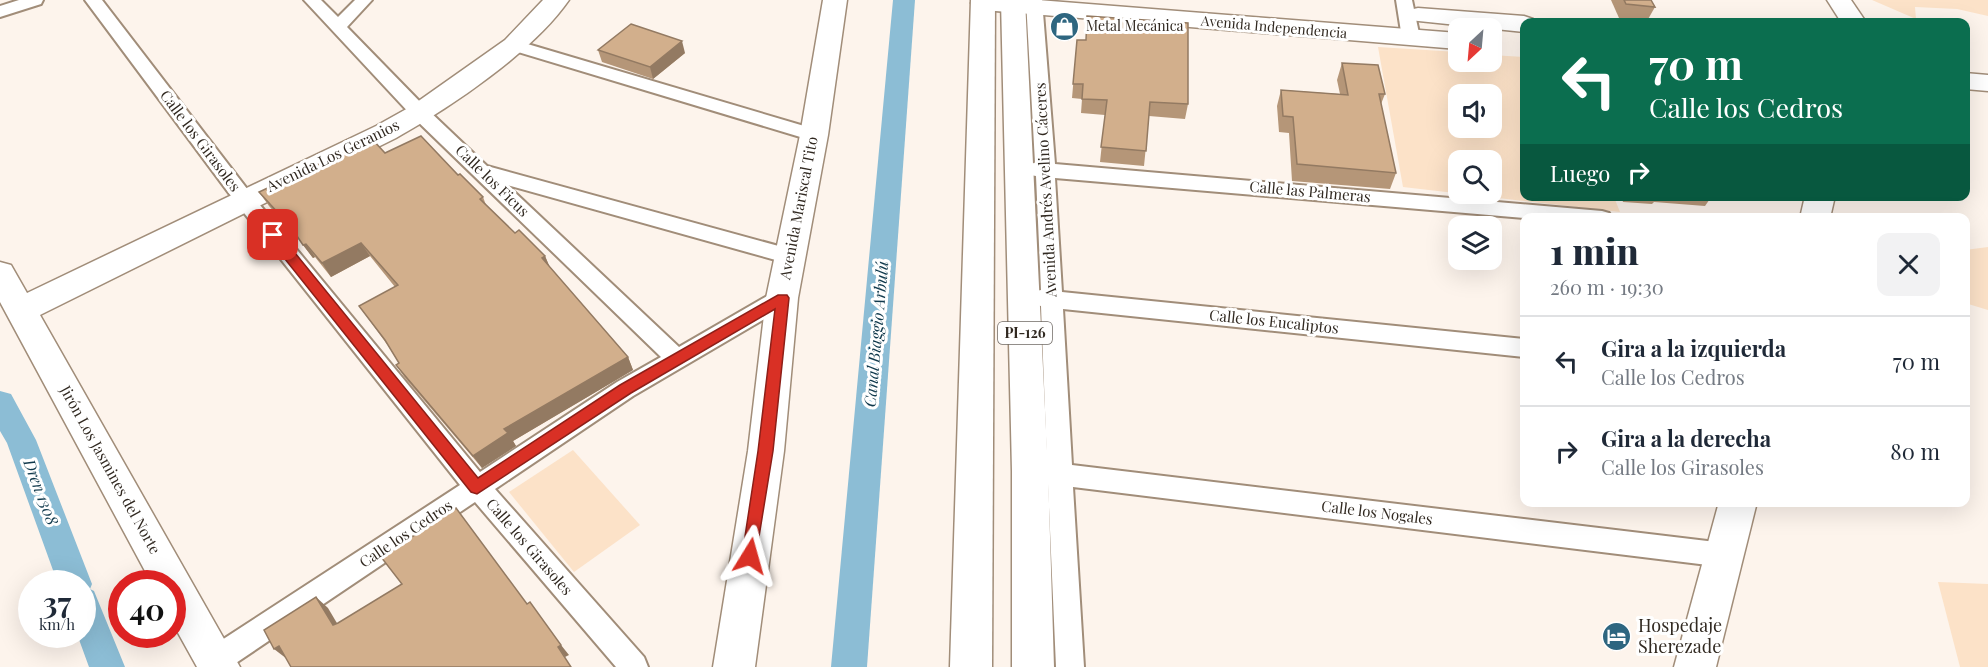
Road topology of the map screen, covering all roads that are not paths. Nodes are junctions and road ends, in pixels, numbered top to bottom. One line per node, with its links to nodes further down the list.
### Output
1 (35, 0): 10 (street)
2 (93, 0): 27 (street, Calle los Girasoles)
3 (312, 0): 14 (street, Calle los Ficus)
4 (364, 0): 14 (street)
5 (556, 0): 16 (main road, Avenida Los Geranios)
6 (835, 0): 24 (main road, Avenida Mariscal Tito)
7 (1216, 0): 11 (main road, Avenida Independencia)
8 (1839, 0): 12 (main road)
9 (1010, 3): 11 (main road, Avenida Independencia); 25 (main road, Avenida Andrés Avelino Cáceres / PI-126); 43 (main road, PI-126)
10 (0, 12)
11 (1407, 17): 13 (main road, Avenida Independencia); 15 (main road, Avenida Independencia)
12 (1850, 18)
13 (1520, 24)
14 (338, 26): 23 (street, Calle los Ficus)
15 (1448, 36)
16 (514, 45): 23 (main road, Avenida Los Geranios); 24 (street)
17 (1502, 45): 18 (main road)
18 (1520, 46)
19 (1970, 58): 20 (main road)
20 (1988, 60)
21 (1970, 81): 22 (main road)
22 (1988, 83)
23 (420, 113): 26 (street, Calle los Ficus); 27 (main road, Avenida Los Geranios)
24 (814, 135): 29 (main road, Avenida Mariscal Tito)
25 (1032, 169): 28 (street, Calle las Palmeras); 32 (main road, Avenida Andrés Avelino Cáceres / PI-126)
26 (482, 171): 29 (street); 35 (street, Calle los Ficus)
27 (244, 199): 33 (main road, Avenida Los Geranios); 37 (street, Calle los Girasoles)
28 (1544, 213)
29 (790, 256): 31 (main road, Avenida Mariscal Tito)
30 (0, 273): 33 (main road, Jirón Los Jasmines del Norte)
31 (782, 298): 35 (street, Calle los Cedros); 42 (main road, Avenida Mariscal Tito)
32 (1038, 298): 34 (street, Calle los Eucaliptos); 36 (main road, Avenida Andrés Avelino Cáceres / PI-126)
33 (21, 309): 40 (main road, Jirón Los Jasmines del Norte)
34 (1520, 348)
35 (676, 358): 37 (street, Calle los Cedros)
36 (1044, 473): 39 (street, Calle los Nogales); 44 (main road, Avenida Andrés Avelino Cáceres / PI-126); 45 (street, Avenida Andrés Avelino Cáceres)
37 (477, 487): 40 (street, Calle los Cedros); 41 (street, Calle los Girasoles)
38 (1737, 507): 39 (main road)
39 (1724, 555): 46 (main road)
40 (217, 664)
41 (634, 667)
42 (734, 667)
43 (971, 667)
44 (1033, 667)
45 (1070, 667)
46 (1695, 667)

